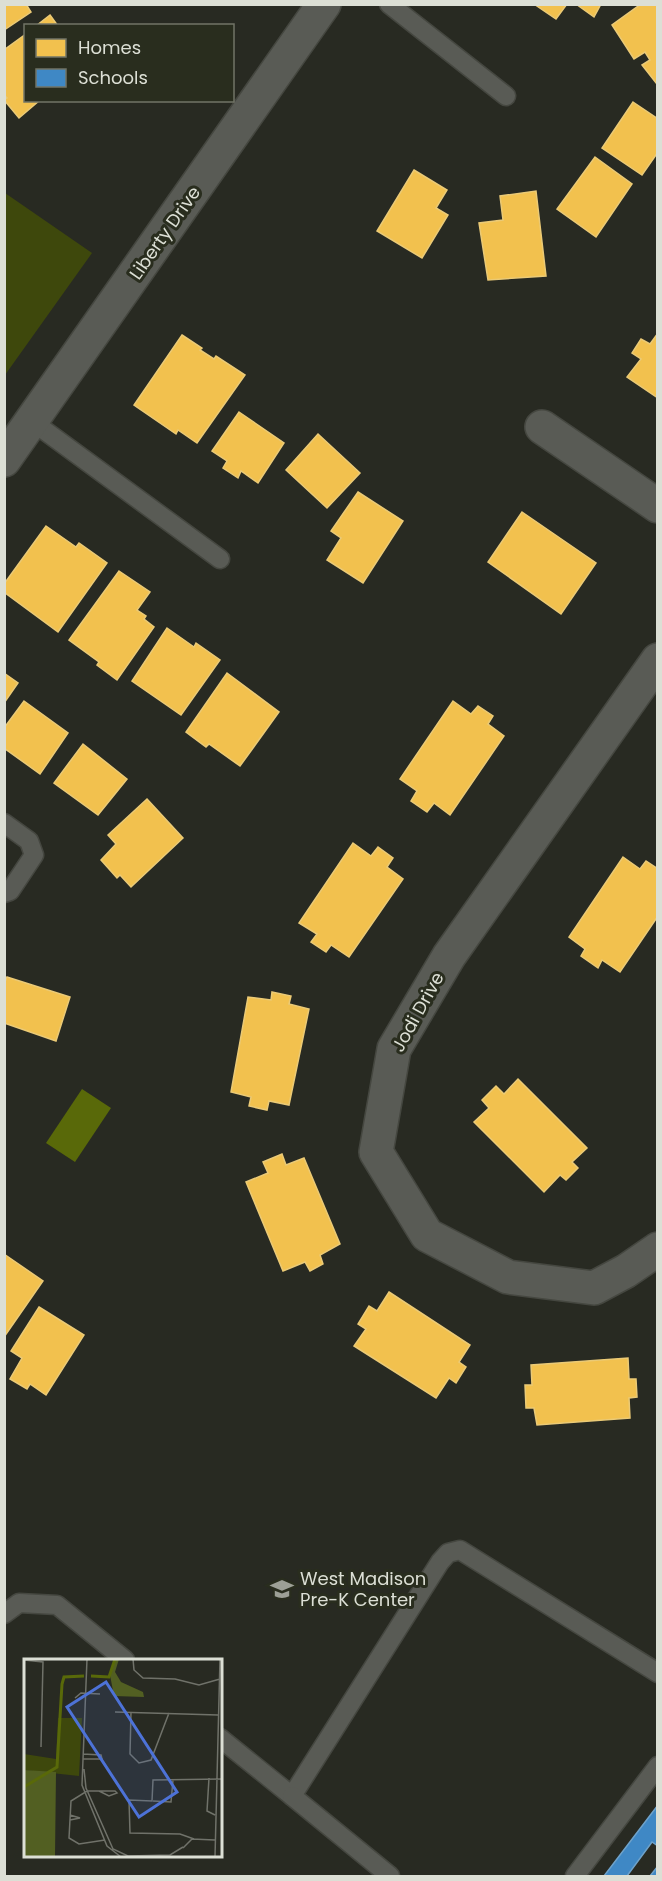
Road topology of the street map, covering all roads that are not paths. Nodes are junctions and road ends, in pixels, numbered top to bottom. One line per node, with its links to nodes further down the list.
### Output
1 (324, 4): 4 (street, Liberty Drive)
2 (389, 4): 3 (lane)
3 (506, 96)
4 (33, 422): 6 (street, Liberty Drive); 8 (lane)
5 (542, 427): 7 (street)
6 (4, 460)
7 (657, 506)
8 (220, 559)
9 (657, 660): 12 (street, Jodi Drive)
10 (4, 823): 11 (lane)
11 (4, 893)
12 (657, 1249)
13 (4, 1614): 14 (lane)
14 (124, 1659)
15 (657, 1673): 18 (lane)
16 (222, 1740): 18 (lane)
17 (657, 1766): 20 (lane)
18 (292, 1796): 19 (lane)
19 (390, 1876)
20 (575, 1876)

